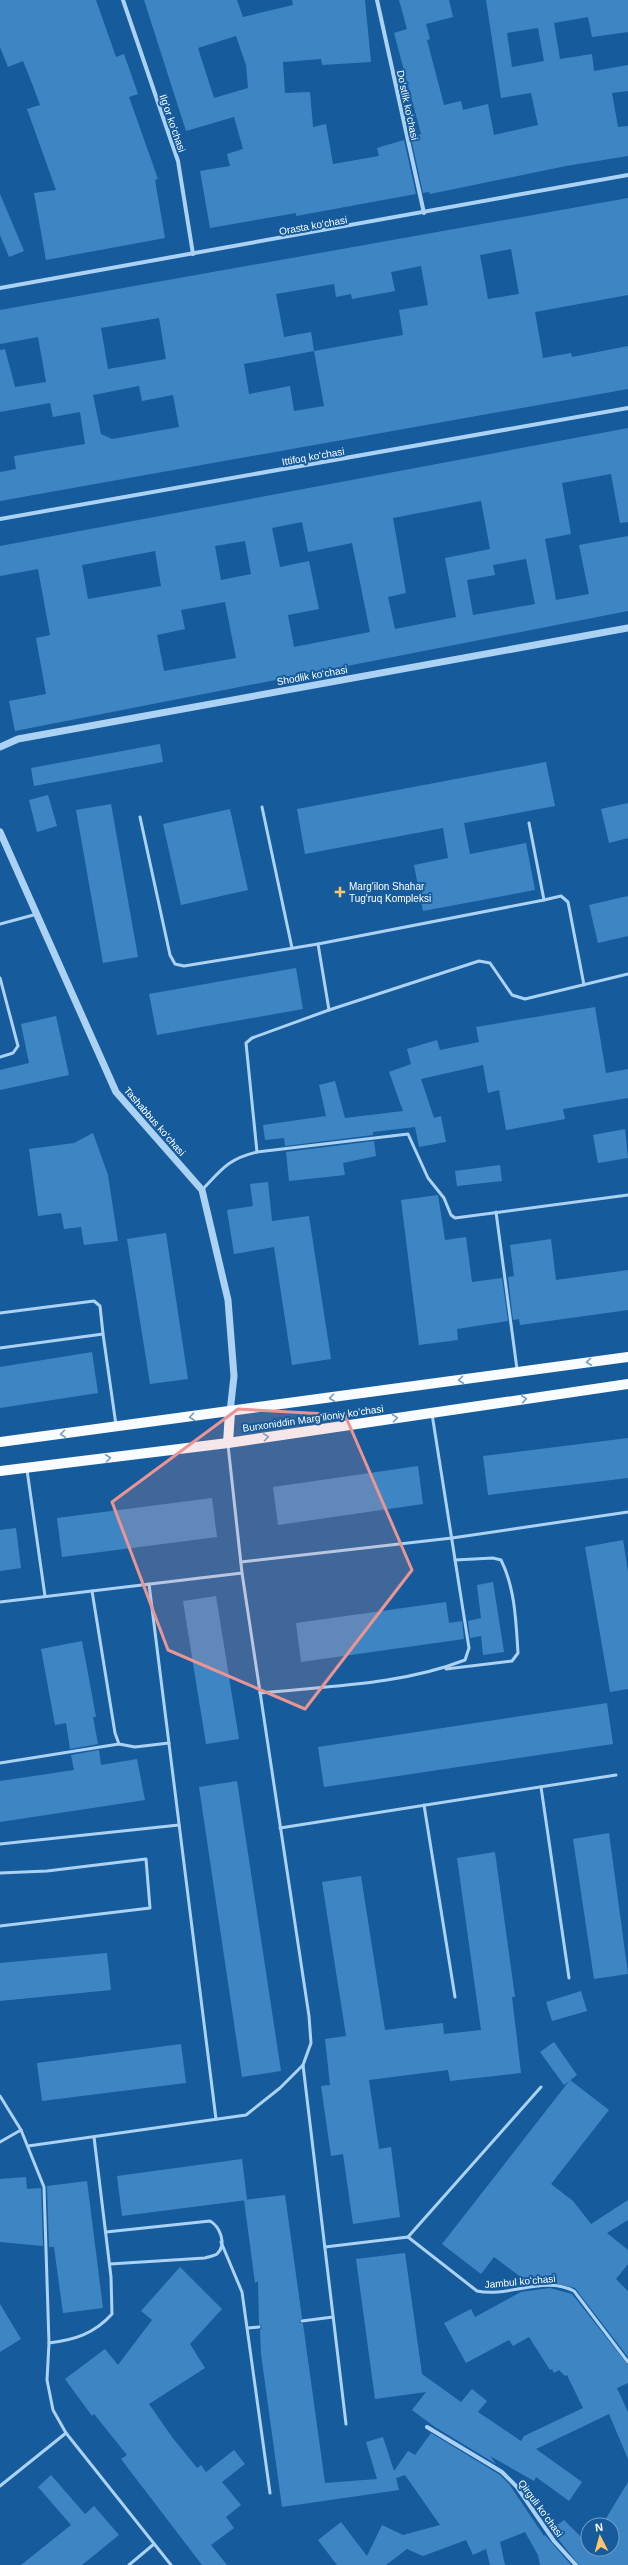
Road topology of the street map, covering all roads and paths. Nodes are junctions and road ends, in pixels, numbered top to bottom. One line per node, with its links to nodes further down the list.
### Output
1 (123, 0): 5 (street, Ilgʻor koʻchasi)
2 (376, 0): 4 (street, Doʻstlik koʻchasi)
3 (628, 175): 4 (street, Orasta koʻchasi)
4 (424, 213): 5 (street, Orasta koʻchasi)
5 (193, 254): 6 (street, Orasta koʻchasi)
6 (0, 287)
7 (628, 408): 8 (street, Ittifoq koʻchasi)
8 (0, 519)
9 (628, 628): 10 (street, Shodlik koʻchasi)
10 (0, 747)
11 (262, 807): 19 (lane)
12 (140, 817): 19 (lane)
13 (529, 823): 15 (lane)
14 (0, 832): 16 (street, Tashabbus koʻchasi)
15 (544, 900): 18 (lane); 22 (lane)
16 (36, 914): 17 (lane); 26 (street, Tashabbus koʻchasi)
17 (0, 924)
18 (318, 944): 19 (lane); 23 (lane)
19 (292, 948)
20 (628, 974): 22 (lane)
21 (0, 978): 24 (lane)
22 (584, 985): 23 (lane)
23 (329, 1010): 25 (lane)
24 (0, 1057)
25 (257, 1152): 26 (lane); 28 (lane)
26 (202, 1190): 35 (street, Tashabbus koʻchasi)
27 (628, 1195): 28 (lane)
28 (496, 1212): 33 (lane)
29 (0, 1313): 30 (lane)
30 (104, 1334): 31 (lane); 37 (lane)
31 (0, 1348)
32 (628, 1357): 33 (main road, Burxoniddin Marg’iloniy ko’chasi, one-way to 33)
33 (517, 1372): 35 (main road, Burxoniddin Marg’iloniy ko’chasi, one-way to 35)
34 (628, 1384): 36 (main road, Burxoniddin Marg’iloniy ko’chasi, one-way to 34)
35 (230, 1412): 37 (main road, Burxoniddin Marg’iloniy ko’chasi, one-way to 37); 39 (main road)
36 (432, 1413): 39 (main road, Burxoniddin Marg’iloniy ko’chasi, one-way to 36); 43 (lane)
37 (116, 1427): 38 (main road, Burxoniddin Marg’iloniy ko’chasi, one-way to 38)
38 (0, 1442)
39 (228, 1443): 40 (main road, Burxoniddin Marg’iloniy ko’chasi, one-way to 39); 45 (lane)
40 (26, 1468): 41 (main road, Burxoniddin Marg’iloniy ko’chasi); 49 (lane)
41 (0, 1471)
42 (628, 1512): 43 (lane)
43 (452, 1538): 44 (lane); 45 (lane)
44 (455, 1560): 51 (lane); 51 (lane)
45 (241, 1562): 46 (lane)
46 (242, 1573): 47 (lane); 52 (lane)
47 (149, 1584): 48 (lane); 54 (lane)
48 (92, 1591): 49 (lane); 53 (lane)
49 (45, 1596): 50 (lane)
50 (0, 1602)
51 (441, 1669): 52 (lane)
52 (260, 1693): 60 (lane)
53 (119, 1744): 54 (lane); 55 (lane)
54 (169, 1744): 59 (lane)
55 (0, 1763)
56 (616, 1775): 57 (lane)
57 (541, 1787): 58 (lane); 64 (lane)
58 (424, 1806): 60 (lane); 65 (lane)
59 (180, 1825): 61 (lane); 69 (lane)
60 (280, 1828): 66 (lane)
61 (0, 1844)
62 (0, 1873): 63 (lane)
63 (0, 1926)
64 (569, 1978)
65 (455, 1997)
66 (303, 2065): 69 (lane); 77 (lane)
67 (541, 2087): 75 (lane)
68 (0, 2096): 70 (lane)
69 (216, 2119): 71 (lane)
70 (21, 2130): 72 (lane); 73 (lane)
71 (94, 2137): 73 (lane); 74 (lane)
72 (0, 2142)
73 (28, 2146): 83 (lane)
74 (106, 2232): 76 (lane); 78 (lane)
75 (408, 2237): 77 (lane); 84 (lane, Jambul koʻchasi)
76 (221, 2242): 78 (lane); 82 (lane)
77 (325, 2247): 79 (lane)
78 (110, 2264): 83 (lane)
79 (333, 2317): 80 (lane); 85 (lane)
80 (302, 2321)
81 (259, 2327): 82 (lane)
82 (248, 2328): 89 (lane)
83 (49, 2343): 87 (lane)
84 (628, 2362)
85 (346, 2424)
86 (427, 2427): 93 (street, Qirguli koʻchasi)
87 (66, 2432): 88 (lane); 90 (lane)
88 (0, 2486)
89 (270, 2492)
90 (154, 2544): 91 (lane); 92 (lane)
91 (129, 2565)
92 (171, 2565)
93 (576, 2565)

